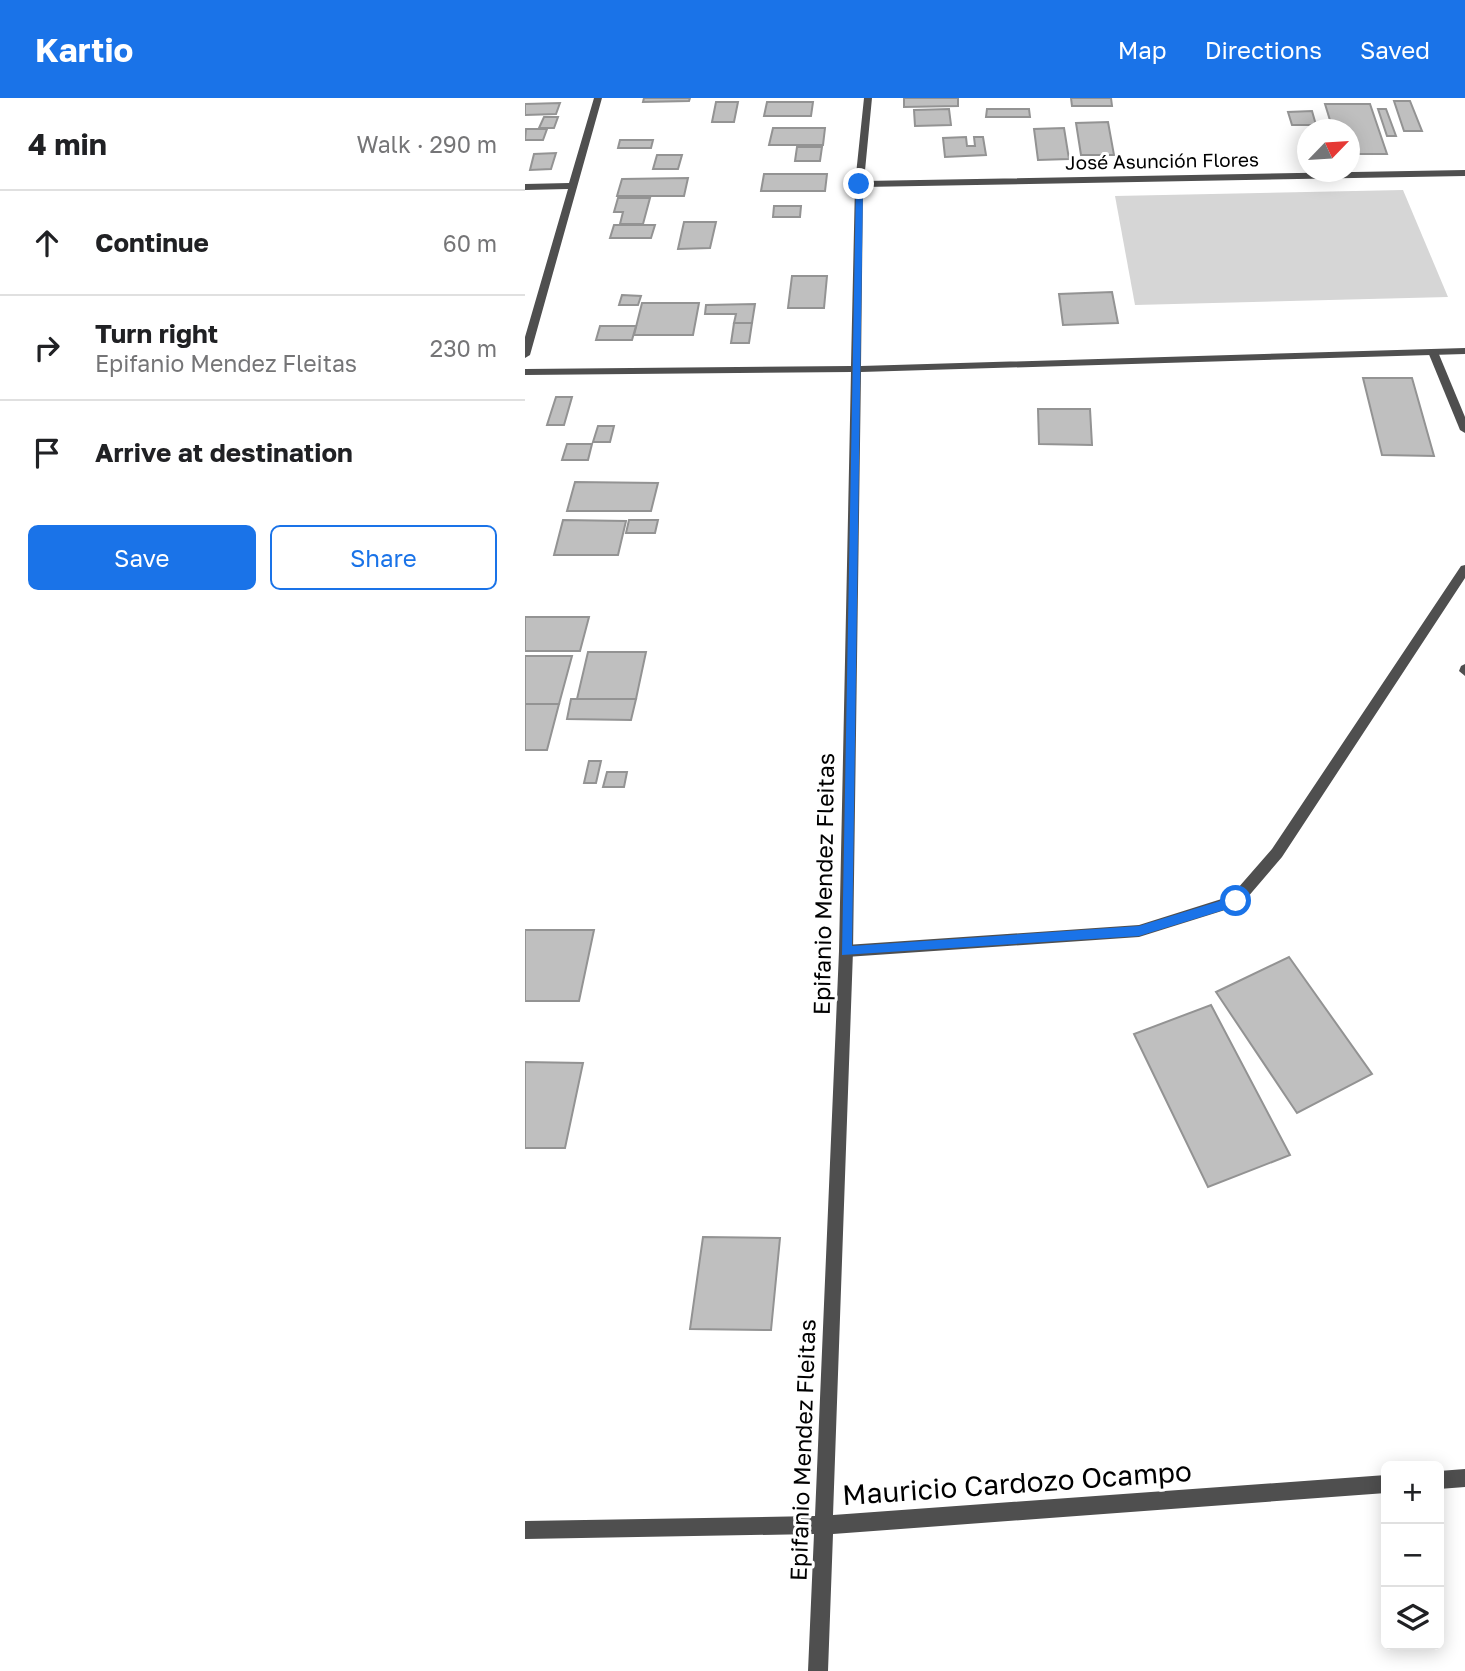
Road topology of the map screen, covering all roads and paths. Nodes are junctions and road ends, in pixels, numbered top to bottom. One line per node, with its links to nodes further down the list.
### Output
1 (598, 98): 5 (street)
2 (868, 98): 4 (street, Epifanio Mendez Fleitas)
3 (1465, 173): 4 (street, José Asunción Flores)
4 (859, 184): 10 (street, Epifanio Mendez Fleitas)
5 (573, 186): 6 (street); 9 (street)
6 (525, 187)
7 (1465, 351): 8 (street)
8 (1433, 352): 10 (street); 12 (street)
9 (525, 355)
10 (855, 369): 11 (street); 14 (street, Epifanio Mendez Fleitas)
11 (525, 373)
12 (1465, 430)
13 (1465, 569): 14 (street)
14 (846, 951): 18 (street, Epifanio Mendez Fleitas)
15 (1465, 1478): 16 (street)
16 (1444, 1480)
17 (1381, 1484): 18 (street, Mauricio Cardozo Ocampo)
18 (823, 1525): 19 (street, Mauricio Cardozo Ocampo); 20 (street, Epifanio Mendez Fleitas)
19 (525, 1530)
20 (818, 1671)

